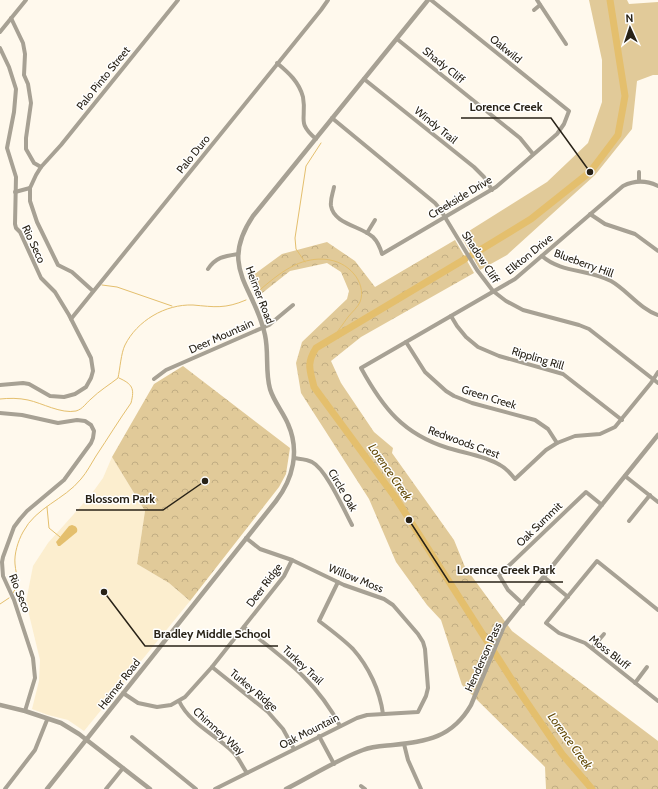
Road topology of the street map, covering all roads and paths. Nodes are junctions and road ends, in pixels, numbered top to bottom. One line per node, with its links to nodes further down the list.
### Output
1 (26, 0): 8 (street)
2 (178, 0): 19 (street, Palo Pinto Street)
3 (328, 0): 13 (street, Palo Duro)
4 (430, 0): 10 (street, Heimer Road); 15 (street, Oakwild)
5 (537, 0): 6 (street)
6 (540, 5): 7 (street); 11 (street)
7 (534, 10)
8 (11, 18): 9 (street); 19 (street)
9 (0, 32)
10 (397, 38): 14 (street, Heimer Road); 18 (street, Shady Cliff)
11 (566, 44)
12 (0, 48): 26 (street, Rio Seco)
13 (277, 63): 17 (street); 35 (street, Palo Duro)
14 (364, 79): 16 (street, Heimer Road); 25 (street, Windy Trail)
15 (569, 111): 18 (street, Creekside Drive)
16 (332, 118): 17 (street, Heimer Road); 28 (street, Shadow Cliff)
17 (316, 140): 32 (street, Heimer Road)
18 (533, 154): 25 (street, Creekside Drive)
19 (41, 168): 24 (street)
20 (639, 172): 21 (street)
21 (639, 181): 22 (street); 27 (street, Elkton Drive)
22 (658, 186)
23 (334, 187): 30 (street)
24 (30, 188): 26 (street); 35 (street, Rio Seco)
25 (492, 190): 28 (street, Creekside Drive)
26 (15, 192): 40 (street, Rio Seco)
27 (590, 214): 31 (street); 33 (street, Elkton Drive)
28 (445, 217): 30 (street, Creekside Drive); 36 (street, Shadow Cliff)
29 (375, 220): 30 (street)
30 (367, 233)
31 (658, 251)
32 (238, 254): 34 (street); 41 (street, Heimer Road)
33 (542, 256): 36 (street, Elkton Drive); 38 (street, Blueberry Hill)
34 (208, 269)
35 (93, 291): 40 (street, Palo Duro)
36 (493, 292): 39 (street, Elkton Drive); 46 (street, Shadow Cliff)
37 (293, 305): 41 (street, Deer Mountain)
38 (658, 315)
39 (451, 316): 42 (street, Elkton Drive); 50 (street, Rippling Rill)
40 (71, 319): 48 (street, Rio Seco)
41 (264, 327): 45 (street, Deer Mountain); 53 (street, Heimer Road)
42 (406, 342): 43 (street, Elkton Drive); 52 (street, Green Creek)
43 (361, 368): 52 (street, Redwoods Crest)
44 (658, 372): 46 (street)
45 (154, 380)
46 (653, 380): 47 (street, Shadow Cliff); 50 (street)
47 (658, 383)
48 (0, 385)
49 (0, 414): 77 (street, Rio Seco)
50 (622, 420): 52 (street)
51 (658, 435): 54 (street, Henderson Pass)
52 (557, 443)
53 (294, 458): 59 (street, Circle Oak); 60 (street, Heimer Road)
54 (625, 476): 55 (street); 57 (street, Henderson Pass)
55 (650, 495): 56 (street); 58 (street)
56 (658, 502)
57 (602, 505): 62 (street, Henderson Pass); 65 (street, Oak Summit)
58 (629, 521)
59 (352, 525)
60 (246, 538): 61 (street, Willow Moss); 73 (street, Heimer Road)
61 (292, 560): 63 (street, Willow Moss); 67 (street, Deer Ridge)
62 (544, 577): 64 (street); 65 (street, Henderson Pass)
63 (338, 582): 78 (street, Willow Moss); 79 (street)
64 (568, 597): 66 (street); 69 (street, Moss Bluff)
65 (523, 604): 85 (street, Henderson Pass)
66 (658, 610)
67 (244, 627): 70 (street, Deer Ridge); 81 (street, Turkey Trail)
68 (604, 634): 69 (street)
69 (592, 648): 72 (street, Moss Bluff)
70 (212, 667): 74 (street, Deer Ridge); 86 (street, Turkey Ridge)
71 (647, 667): 72 (street)
72 (635, 683): 75 (street, Moss Bluff)
73 (123, 693): 74 (street, Deer Ridge); 84 (street, Heimer Road)
74 (179, 701): 89 (street, Chimney Way)
75 (658, 701)
76 (0, 705): 77 (street)
77 (25, 711): 80 (street)
78 (418, 712): 79 (street, Oak Mountain)
79 (383, 714): 81 (street, Oak Mountain)
80 (47, 720): 84 (street); 90 (street)
81 (340, 726): 82 (street, Oak Mountain)
82 (319, 736): 86 (street, Oak Mountain); 87 (street)
83 (132, 737): 94 (street)
84 (86, 739): 88 (street); 91 (street, Heimer Road)
85 (404, 744): 87 (street, Henderson Pass); 97 (street)
86 (294, 749): 89 (street, Oak Mountain)
87 (334, 764): 96 (street, Henderson Pass)
88 (123, 768): 92 (street); 93 (street)
89 (247, 773): 95 (street, Oak Mountain)
90 (5, 789)
91 (47, 789)
92 (106, 789)
93 (150, 789)
94 (196, 789)
95 (215, 789)
96 (286, 789)
97 (421, 789)

